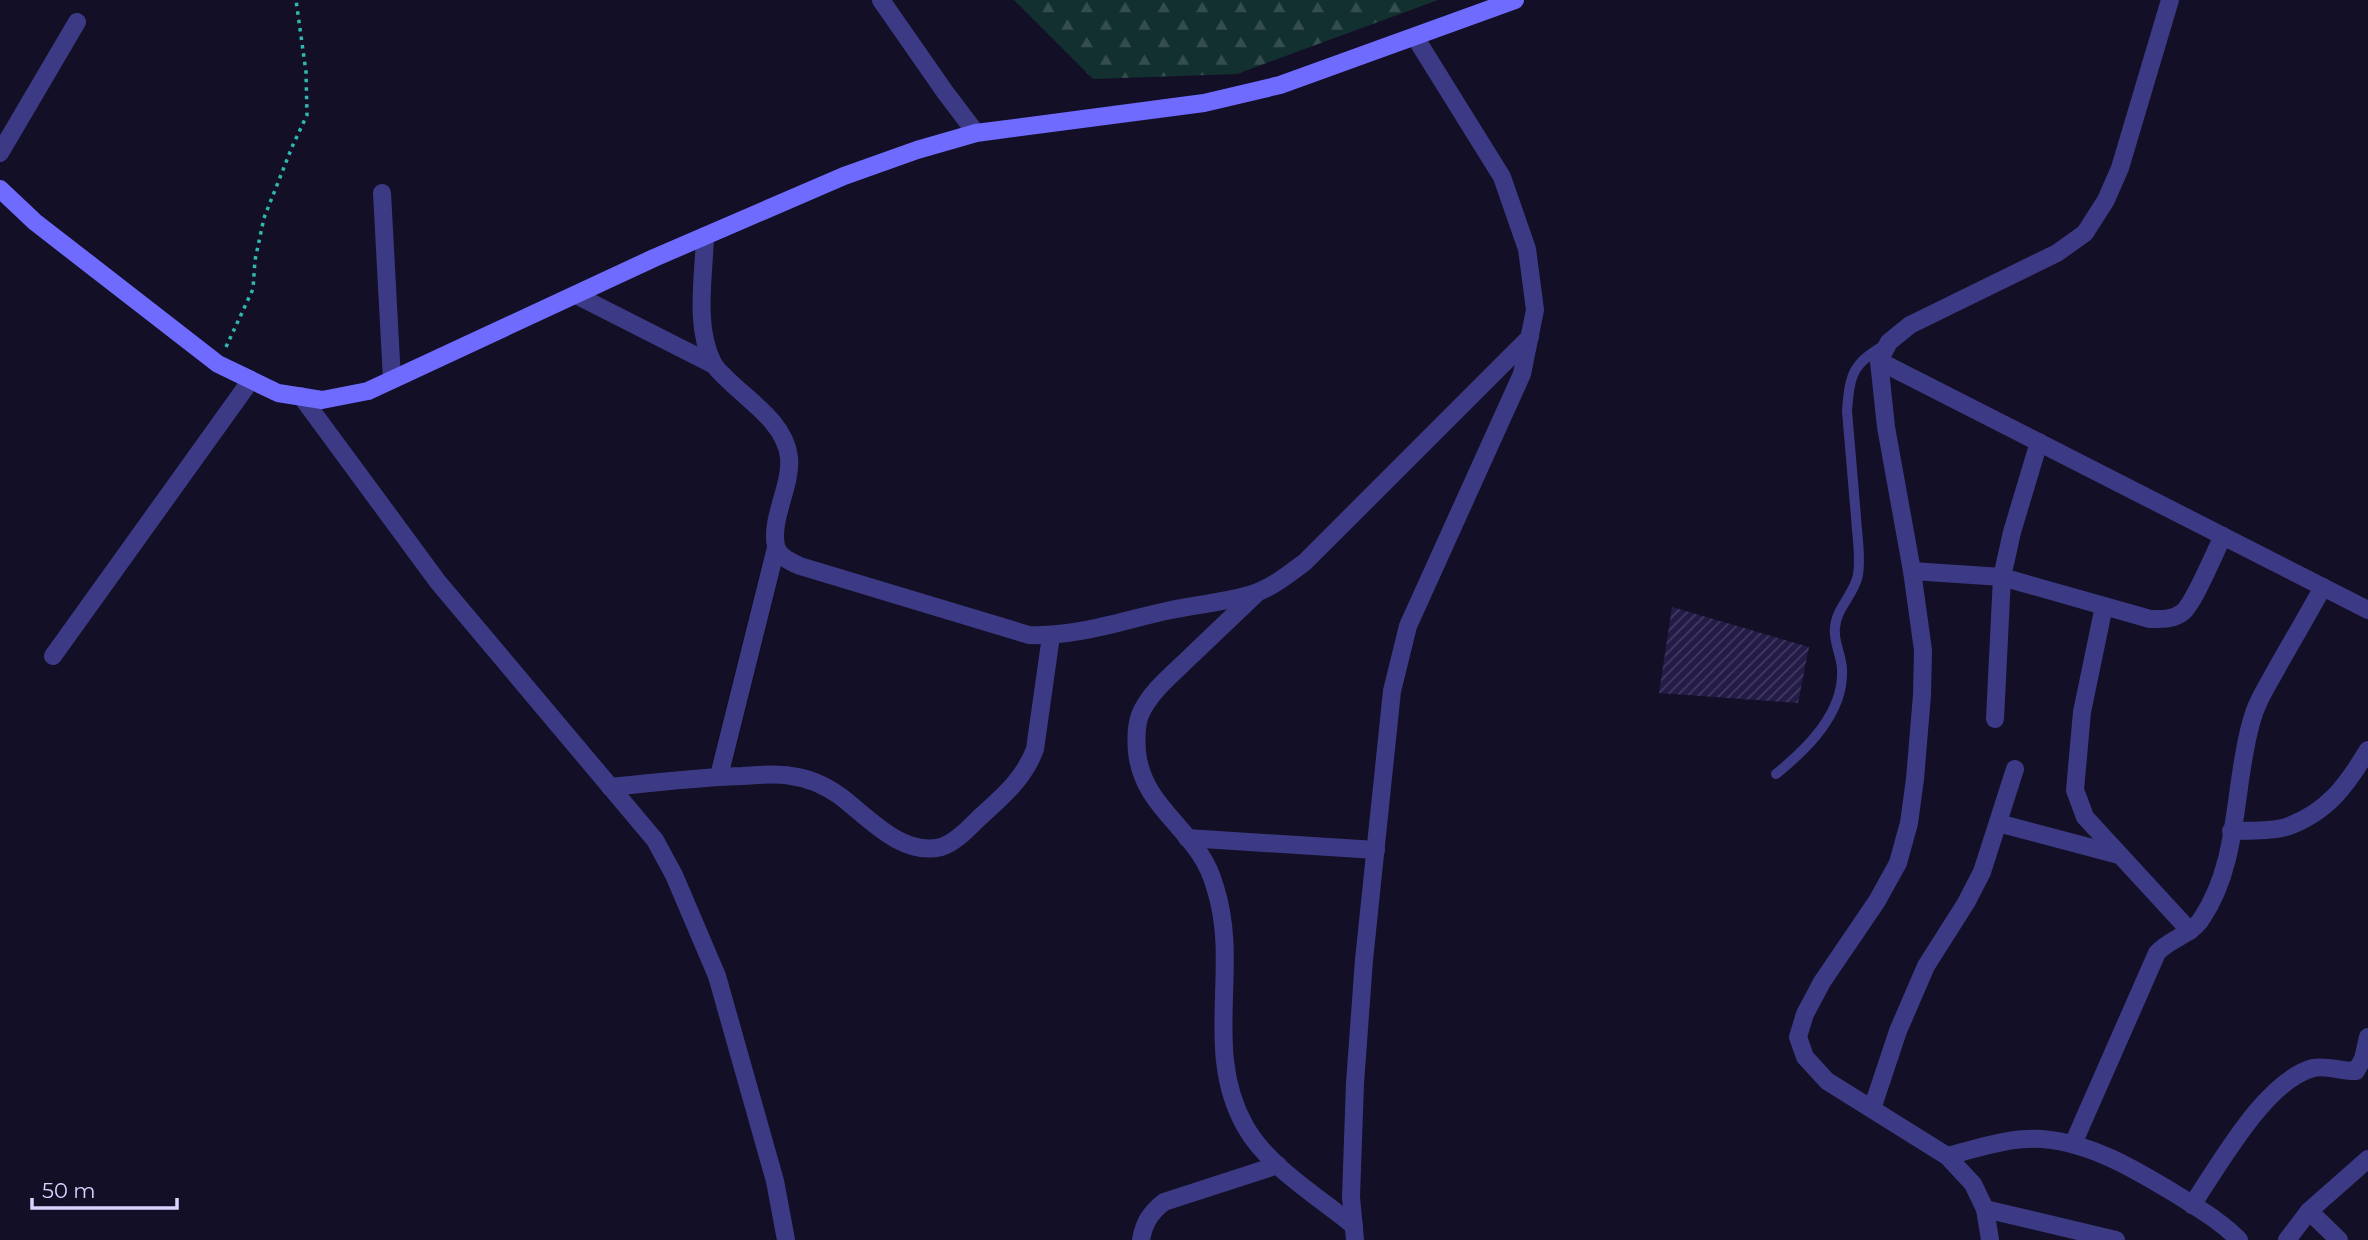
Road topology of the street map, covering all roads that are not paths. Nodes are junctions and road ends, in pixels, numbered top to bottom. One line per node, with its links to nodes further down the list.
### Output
1 (881, 0): 6 (street)
2 (1514, 0): 5 (main road)
3 (2170, 0): 13 (street)
4 (77, 22): 7 (street)
5 (1416, 37): 6 (main road); 12 (street)
6 (976, 134): 10 (main road)
7 (0, 153)
8 (0, 189): 16 (main road)
9 (382, 193): 17 (street)
10 (705, 236): 11 (main road); 15 (street)
11 (576, 295): 15 (street); 17 (main road)
12 (1530, 337): 25 (street); 39 (street)
13 (1889, 342): 14 (street); 33 (lane)
14 (1879, 360): 19 (street); 22 (street)
15 (714, 365): 21 (street)
16 (251, 380): 18 (main road); 29 (street)
17 (392, 380): 18 (main road)
18 (301, 396): 35 (street)
19 (2039, 442): 20 (street); 23 (street)
20 (2223, 536): 24 (street); 26 (street)
21 (776, 548): 28 (street); 34 (street)
22 (1912, 571): 23 (street); 43 (street)
23 (2002, 577): 26 (street); 30 (street)
24 (2323, 587): 27 (street); 37 (street)
25 (1257, 593): 28 (street); 38 (street)
26 (2104, 606): 40 (street)
27 (2368, 610)
28 (1051, 636): 34 (street)
29 (53, 656)
30 (1995, 719)
31 (2368, 750): 37 (street)
32 (2015, 769): 36 (street)
33 (1776, 774)
34 (719, 776): 35 (street)
35 (610, 787): 52 (street)
36 (1998, 823): 40 (street); 43 (street)
37 (2231, 831): 41 (street)
38 (1187, 838): 39 (street); 47 (street)
39 (1376, 850): 51 (street)
40 (2119, 855): 41 (street)
41 (2190, 931): 44 (street)
42 (2368, 1037): 48 (street)
43 (1872, 1109): 45 (street)
44 (2073, 1144): 45 (street); 48 (street)
45 (1947, 1156): 49 (street)
46 (2368, 1159): 50 (street)
47 (1278, 1164): 51 (street); 53 (street)
48 (2192, 1205): 56 (street)
49 (1985, 1209): 54 (street); 55 (street)
50 (2309, 1211): 57 (street); 58 (street)
51 (1355, 1233)
52 (786, 1240)
53 (1140, 1240)
54 (1990, 1240)
55 (2116, 1240)
56 (2239, 1240)
57 (2287, 1240)
58 (2339, 1240)

